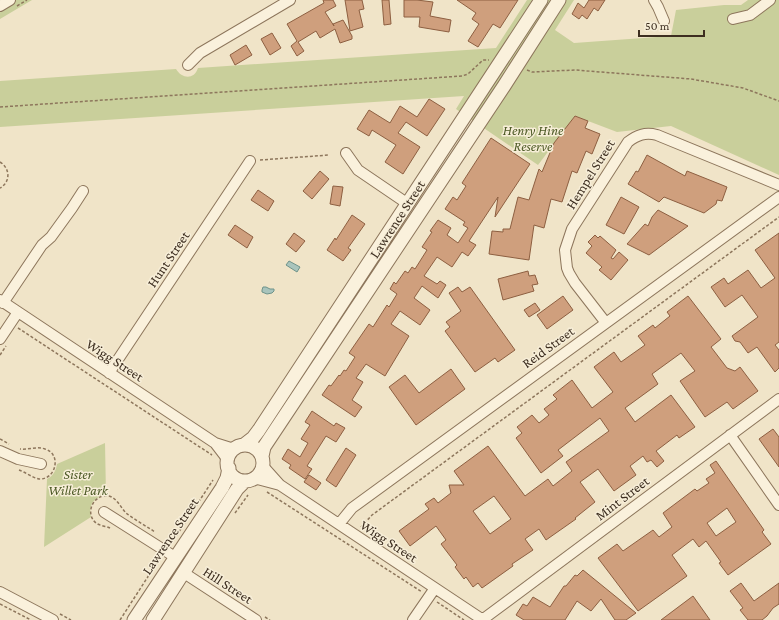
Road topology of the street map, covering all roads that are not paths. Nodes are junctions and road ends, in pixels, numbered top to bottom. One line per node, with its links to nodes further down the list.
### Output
1 (10, 0): 8 (street)
2 (290, 0): 7 (street)
3 (541, 0): 11 (street, Lawrence Street)
4 (559, 0): 12 (street, Lawrence Street)
5 (654, 0): 10 (street)
6 (770, 0): 9 (street)
7 (279, 3): 13 (street)
8 (0, 6)
9 (733, 19)
10 (664, 21)
11 (512, 44): 12 (street); 19 (street, Lawrence Street)
12 (525, 53): 20 (street, Lawrence Street)
13 (188, 65)
14 (346, 153): 19 (street)
15 (250, 161): 27 (street, Hunt Street)
16 (779, 185): 23 (street, Hempel Street)
17 (83, 191): 21 (street)
18 (779, 197): 23 (street, Reid Street)
19 (408, 204): 20 (street); 24 (street, Lawrence Street)
20 (420, 212): 25 (street, Lawrence Street)
21 (2, 301): 22 (street, Wigg Street)
22 (18, 312): 26 (street); 27 (street, Wigg Street)
23 (606, 322): 38 (street, Reid Street)
24 (327, 327): 25 (street); 31 (street, Lawrence Street)
25 (340, 335): 32 (street, Lawrence Street)
26 (0, 339)
27 (109, 373): 31 (street, Wigg Street)
28 (779, 399): 29 (street, Mint Street)
29 (730, 435): 36 (street); 48 (street, Mint Street)
30 (0, 451): 33 (street)
31 (234, 456): 32 (street); 34 (street); 39 (street, Lawrence Street)
32 (262, 461): 34 (street, Lawrence Street); 35 (street, Wigg Street)
33 (41, 464)
34 (254, 482): 35 (street, Wigg Street); 40 (street)
35 (280, 485): 38 (street, Wigg Street)
36 (779, 505)
37 (104, 512): 39 (street)
38 (339, 524): 41 (street, Wigg Street)
39 (170, 554): 44 (street, Lawrence Street)
40 (184, 573): 45 (street); 46 (street, Hill Street)
41 (435, 588): 47 (street); 48 (street, Wigg Street)
42 (0, 592): 43 (street)
43 (54, 620)
44 (134, 620)
45 (153, 620)
46 (256, 620)
47 (413, 620)
48 (483, 620)

